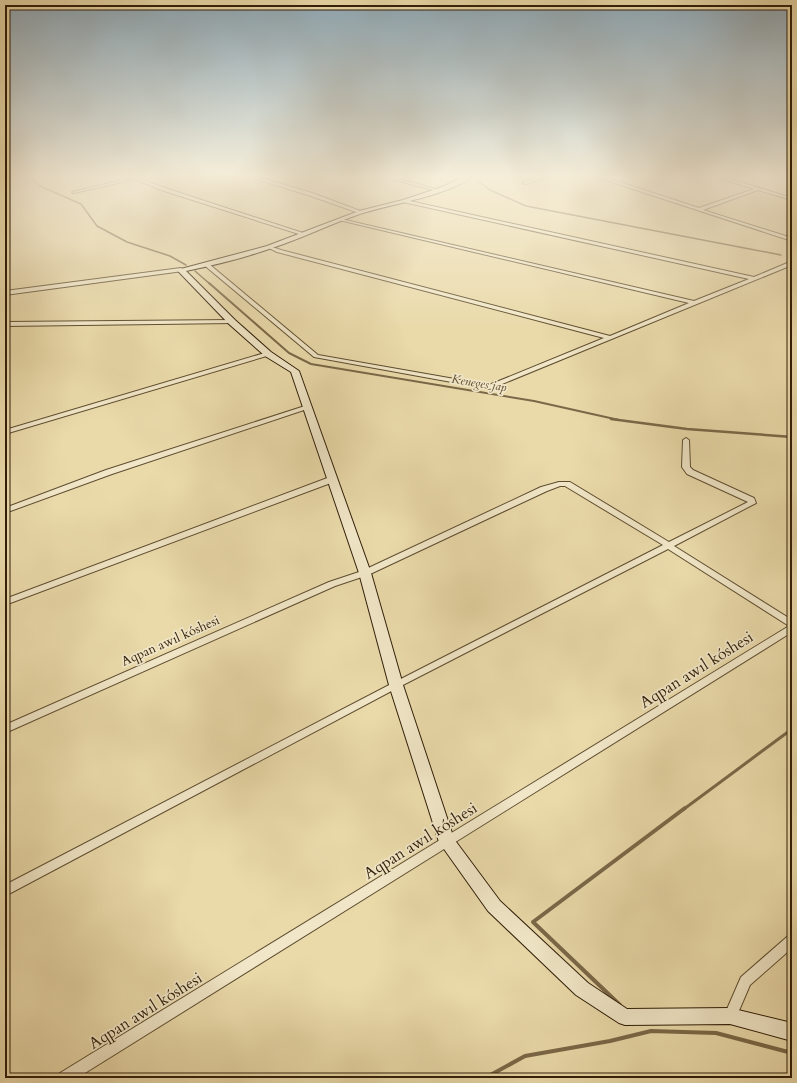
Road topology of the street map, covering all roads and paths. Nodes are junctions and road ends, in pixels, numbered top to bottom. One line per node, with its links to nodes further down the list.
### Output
1 (277, 226): 6 (street)
2 (326, 226): 6 (street)
3 (365, 226): 14 (street)
4 (516, 226): 12 (street)
5 (747, 226): 7 (street)
6 (304, 234): 8 (street)
7 (792, 240)
8 (268, 247): 10 (street); 17 (street)
9 (792, 263): 12 (street)
10 (208, 264): 11 (street); 17 (street)
11 (181, 270): 13 (street); 15 (street)
12 (754, 278): 14 (street)
13 (5, 293)
14 (695, 303): 17 (street)
15 (232, 322): 16 (street); 18 (street)
16 (5, 324)
17 (611, 338)
18 (268, 354): 19 (street); 20 (street)
19 (308, 407): 22 (street); 23 (street)
20 (5, 432)
21 (686, 440): 24 (street)
22 (333, 478): 25 (street); 26 (street)
23 (5, 511)
24 (669, 546): 25 (street, Aqpan awıl kóshesi); 27 (street); 29 (street)
25 (365, 573): 29 (street); 30 (street, Aqpan awıl kóshesi)
26 (5, 602)
27 (792, 624)
28 (792, 628): 31 (street, Aqpan awıl kóshesi)
29 (396, 685): 31 (street); 32 (street)
30 (5, 729)
31 (447, 842): 34 (street); 36 (street, Aqpan awıl kóshesi)
32 (5, 891)
33 (792, 940): 34 (street)
34 (730, 1016): 35 (street)
35 (792, 1032)
36 (65, 1078)

